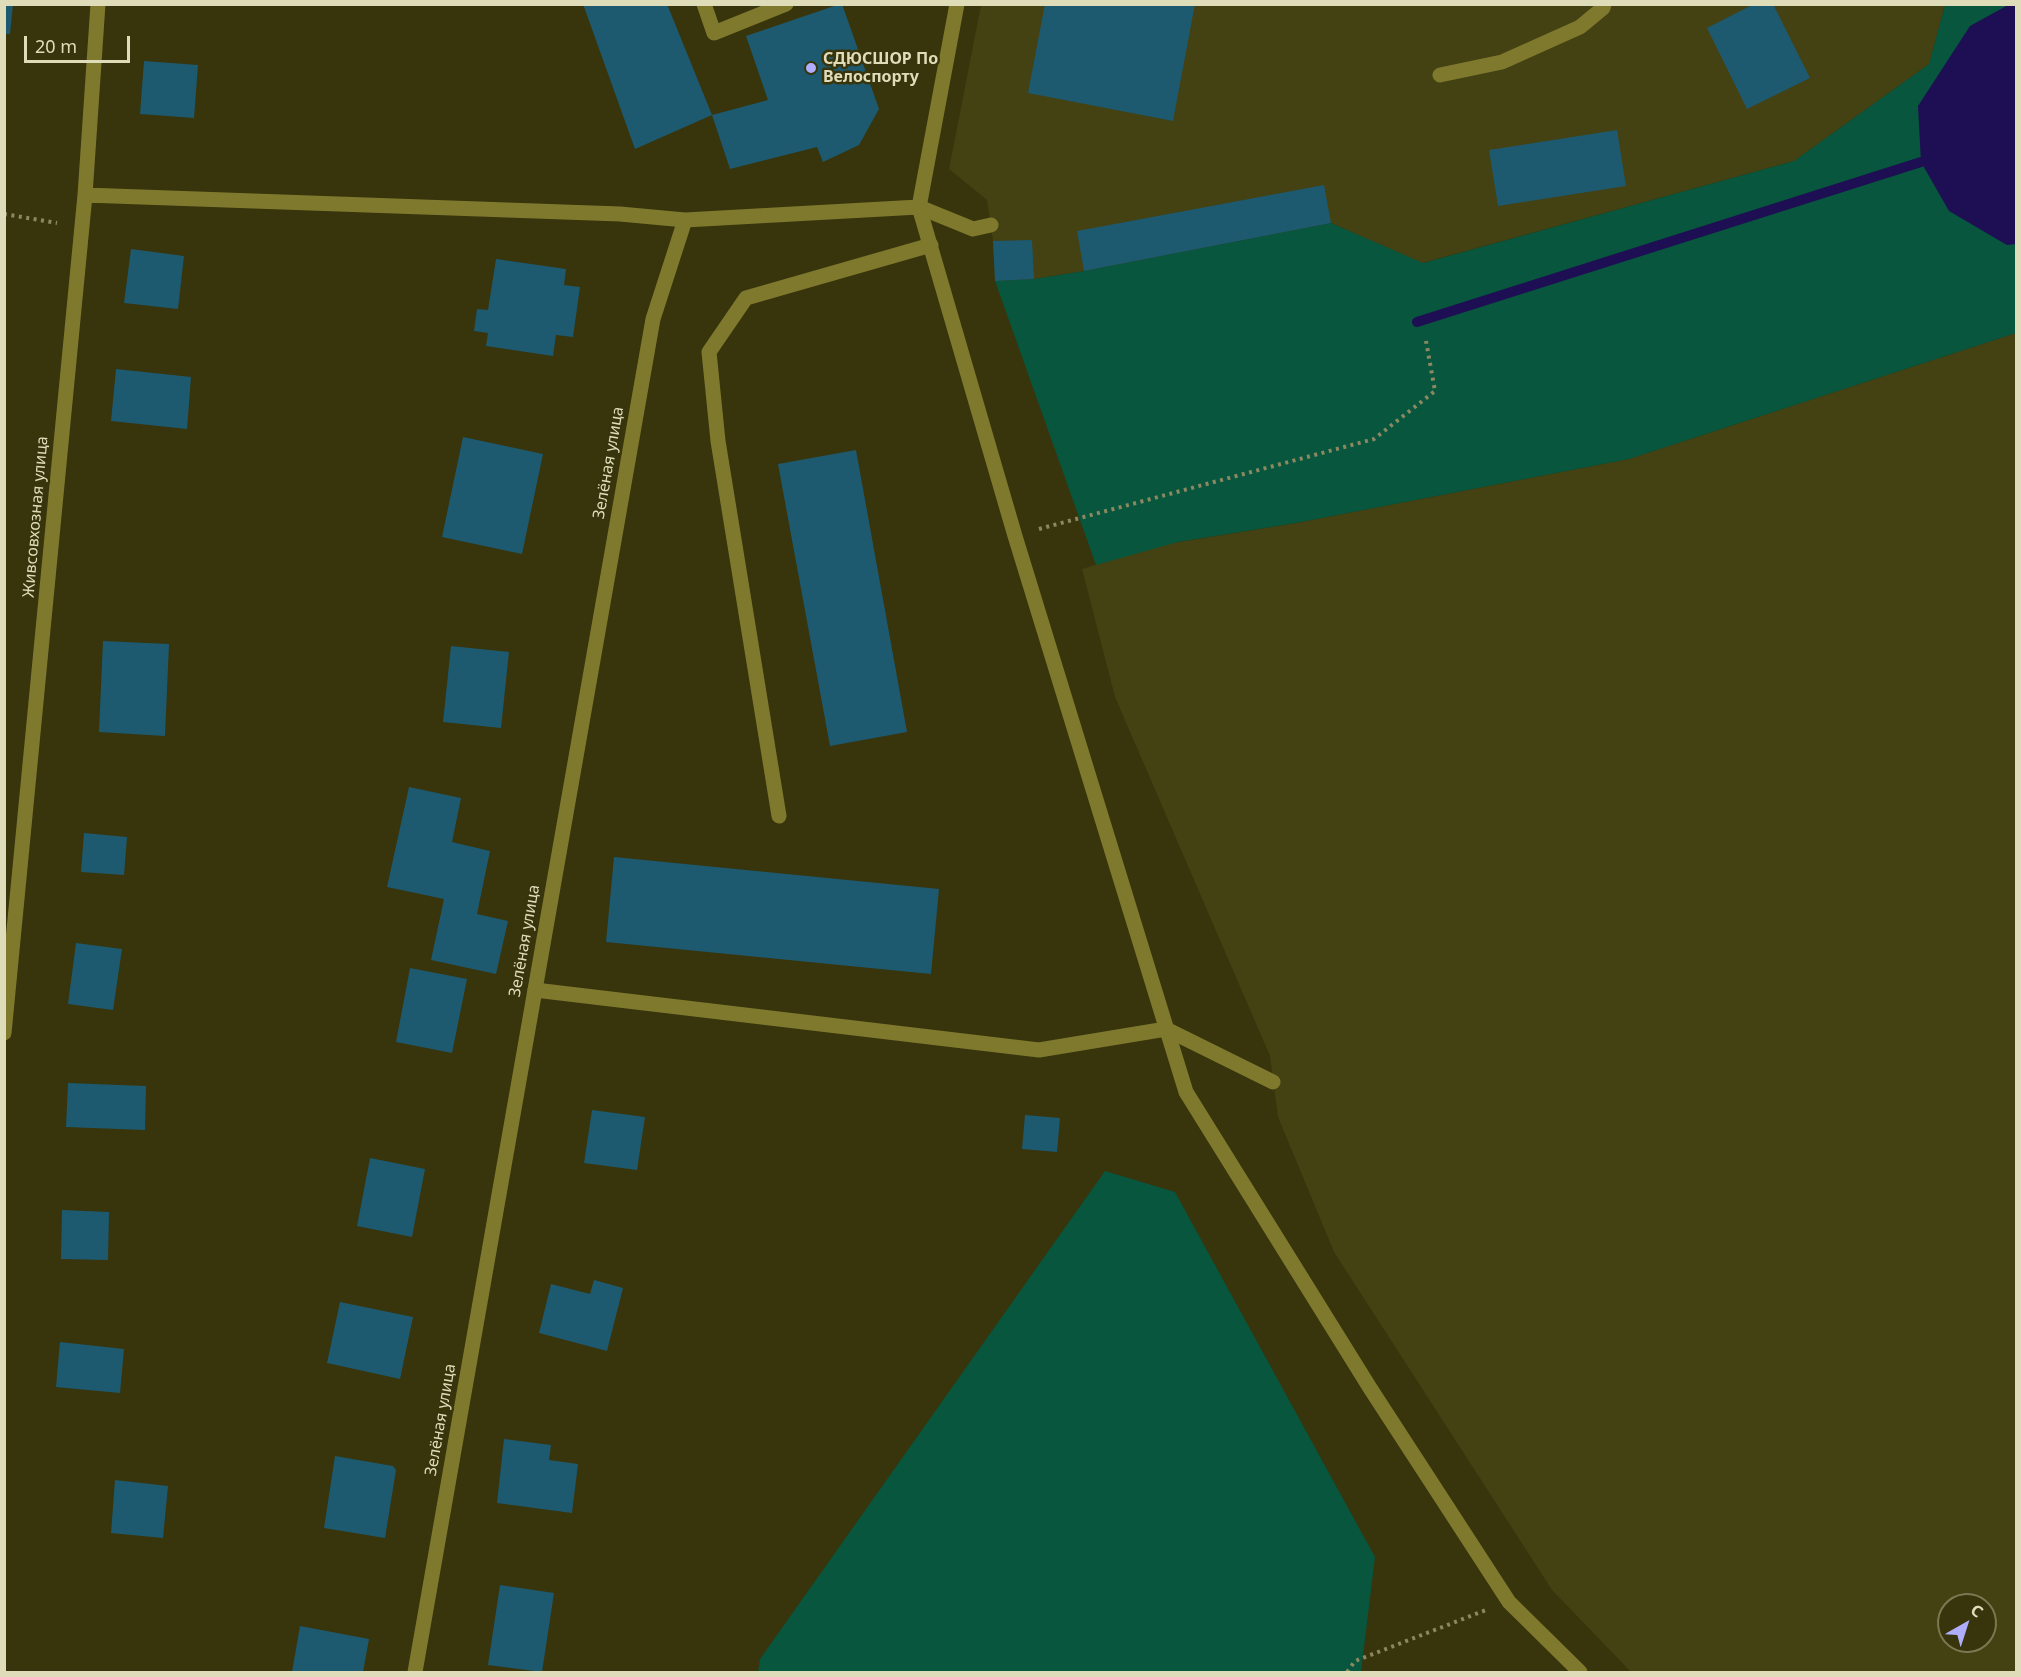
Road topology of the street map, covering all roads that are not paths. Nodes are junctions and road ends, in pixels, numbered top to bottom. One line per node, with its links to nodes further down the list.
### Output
1 (98, 4): 7 (street, Живсовхозная улица)
2 (704, 4): 3 (street)
3 (786, 4)
4 (957, 4): 8 (street)
5 (1604, 4): 6 (street)
6 (1440, 75)
7 (85, 195): 9 (street); 15 (street, Живсовхозная улица)
8 (919, 207): 9 (street); 10 (street); 11 (street)
9 (685, 220): 13 (street, Зелёная улица)
10 (991, 225)
11 (931, 245): 12 (street); 14 (street)
12 (778, 816)
13 (535, 990): 14 (street); 17 (street, Зелёная улица)
14 (1166, 1029): 16 (street); 18 (street)
15 (4, 1033)
16 (1273, 1082)
17 (415, 1672)
18 (1580, 1672)

